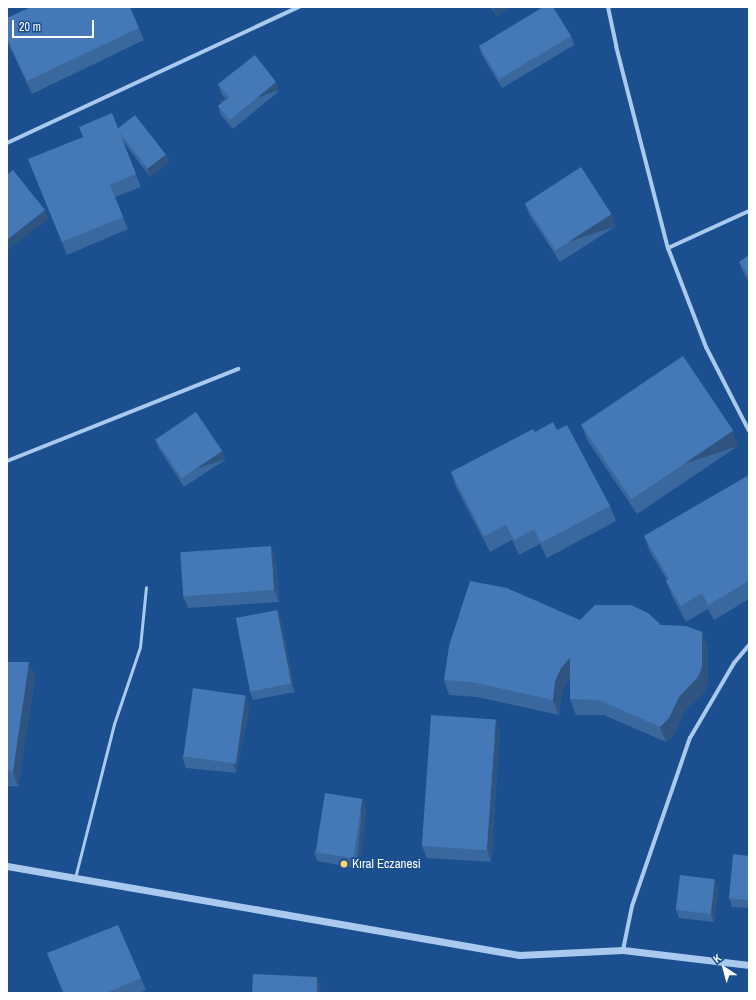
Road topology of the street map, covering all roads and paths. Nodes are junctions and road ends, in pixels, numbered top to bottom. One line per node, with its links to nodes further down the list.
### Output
1 (299, 7): 3 (street)
2 (608, 7): 5 (street)
3 (7, 143)
4 (749, 211): 5 (street)
5 (668, 248): 7 (street)
6 (238, 368): 8 (street)
7 (749, 431)
8 (7, 461)
9 (146, 587): 12 (lane)
10 (749, 645): 13 (street)
11 (7, 866): 12 (street)
12 (75, 878): 13 (street)
13 (623, 950): 14 (street)
14 (749, 966)

